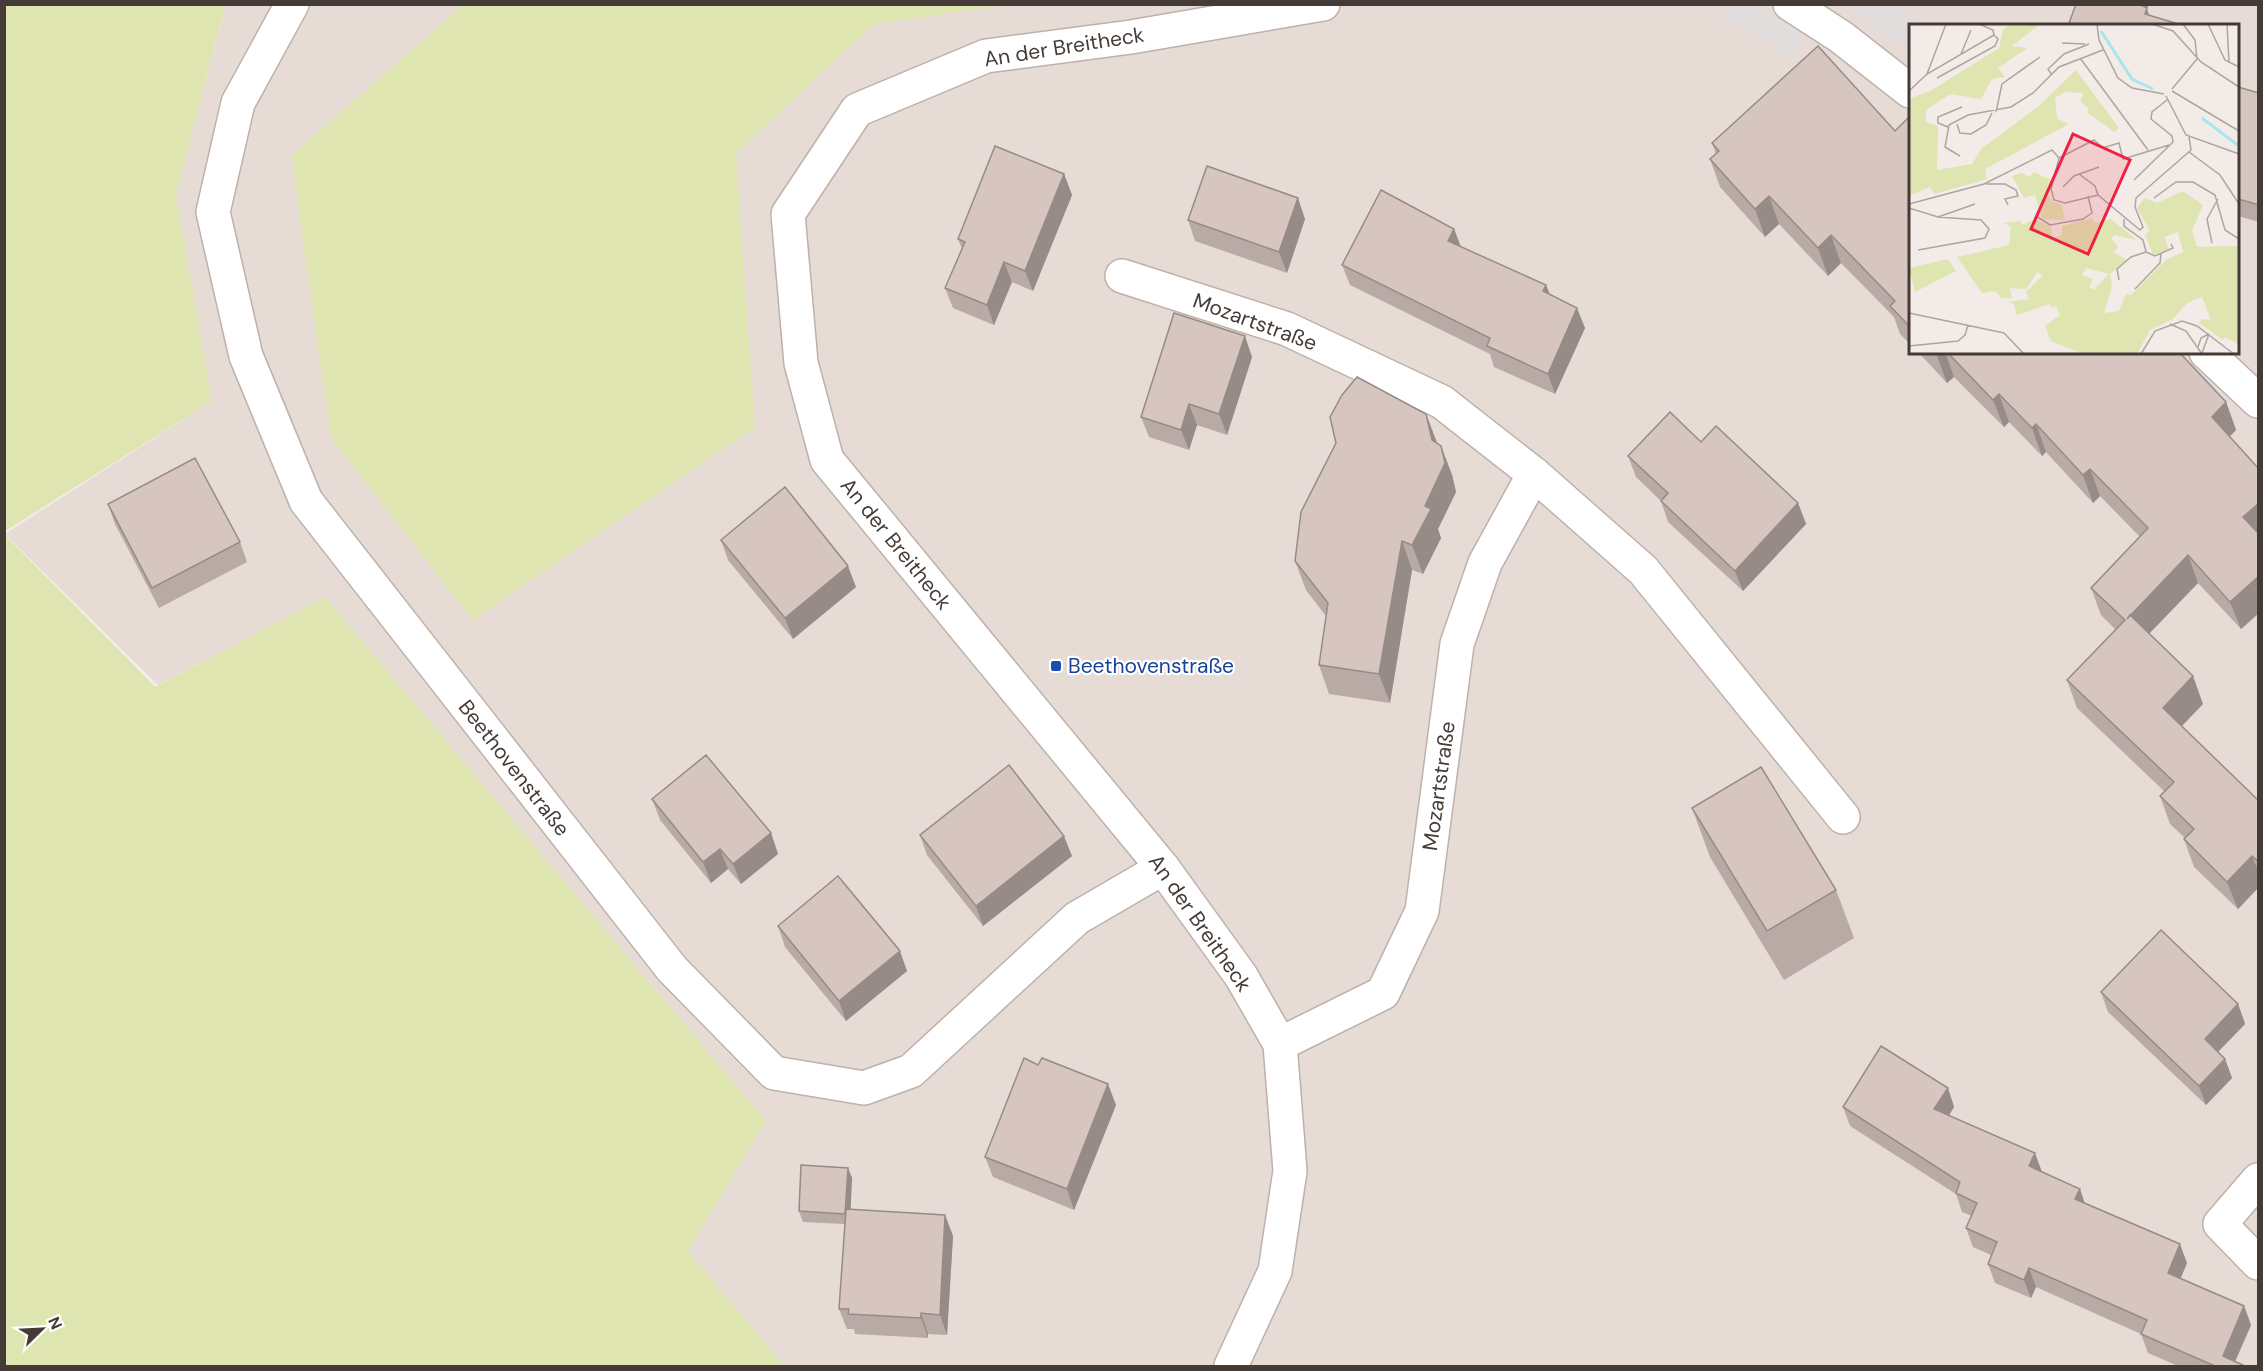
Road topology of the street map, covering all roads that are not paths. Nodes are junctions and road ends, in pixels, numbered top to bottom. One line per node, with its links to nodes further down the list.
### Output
1 (292, 4): 10 (street, Beethovenstraße)
2 (1323, 4): 10 (street, An der Breitheck)
3 (1790, 4): 4 (street)
4 (1909, 89)
5 (1122, 276): 8 (street, Mozartstraße)
6 (2208, 354): 7 (street)
7 (2259, 401)
8 (1534, 474): 9 (street, Mozartstraße); 11 (street, Mozartstraße)
9 (1843, 817)
10 (1163, 868): 11 (street, An der Breitheck)
11 (1280, 1044): 14 (street, An der Breitheck)
12 (2259, 1180): 13 (street)
13 (2259, 1263)
14 (1231, 1366)

